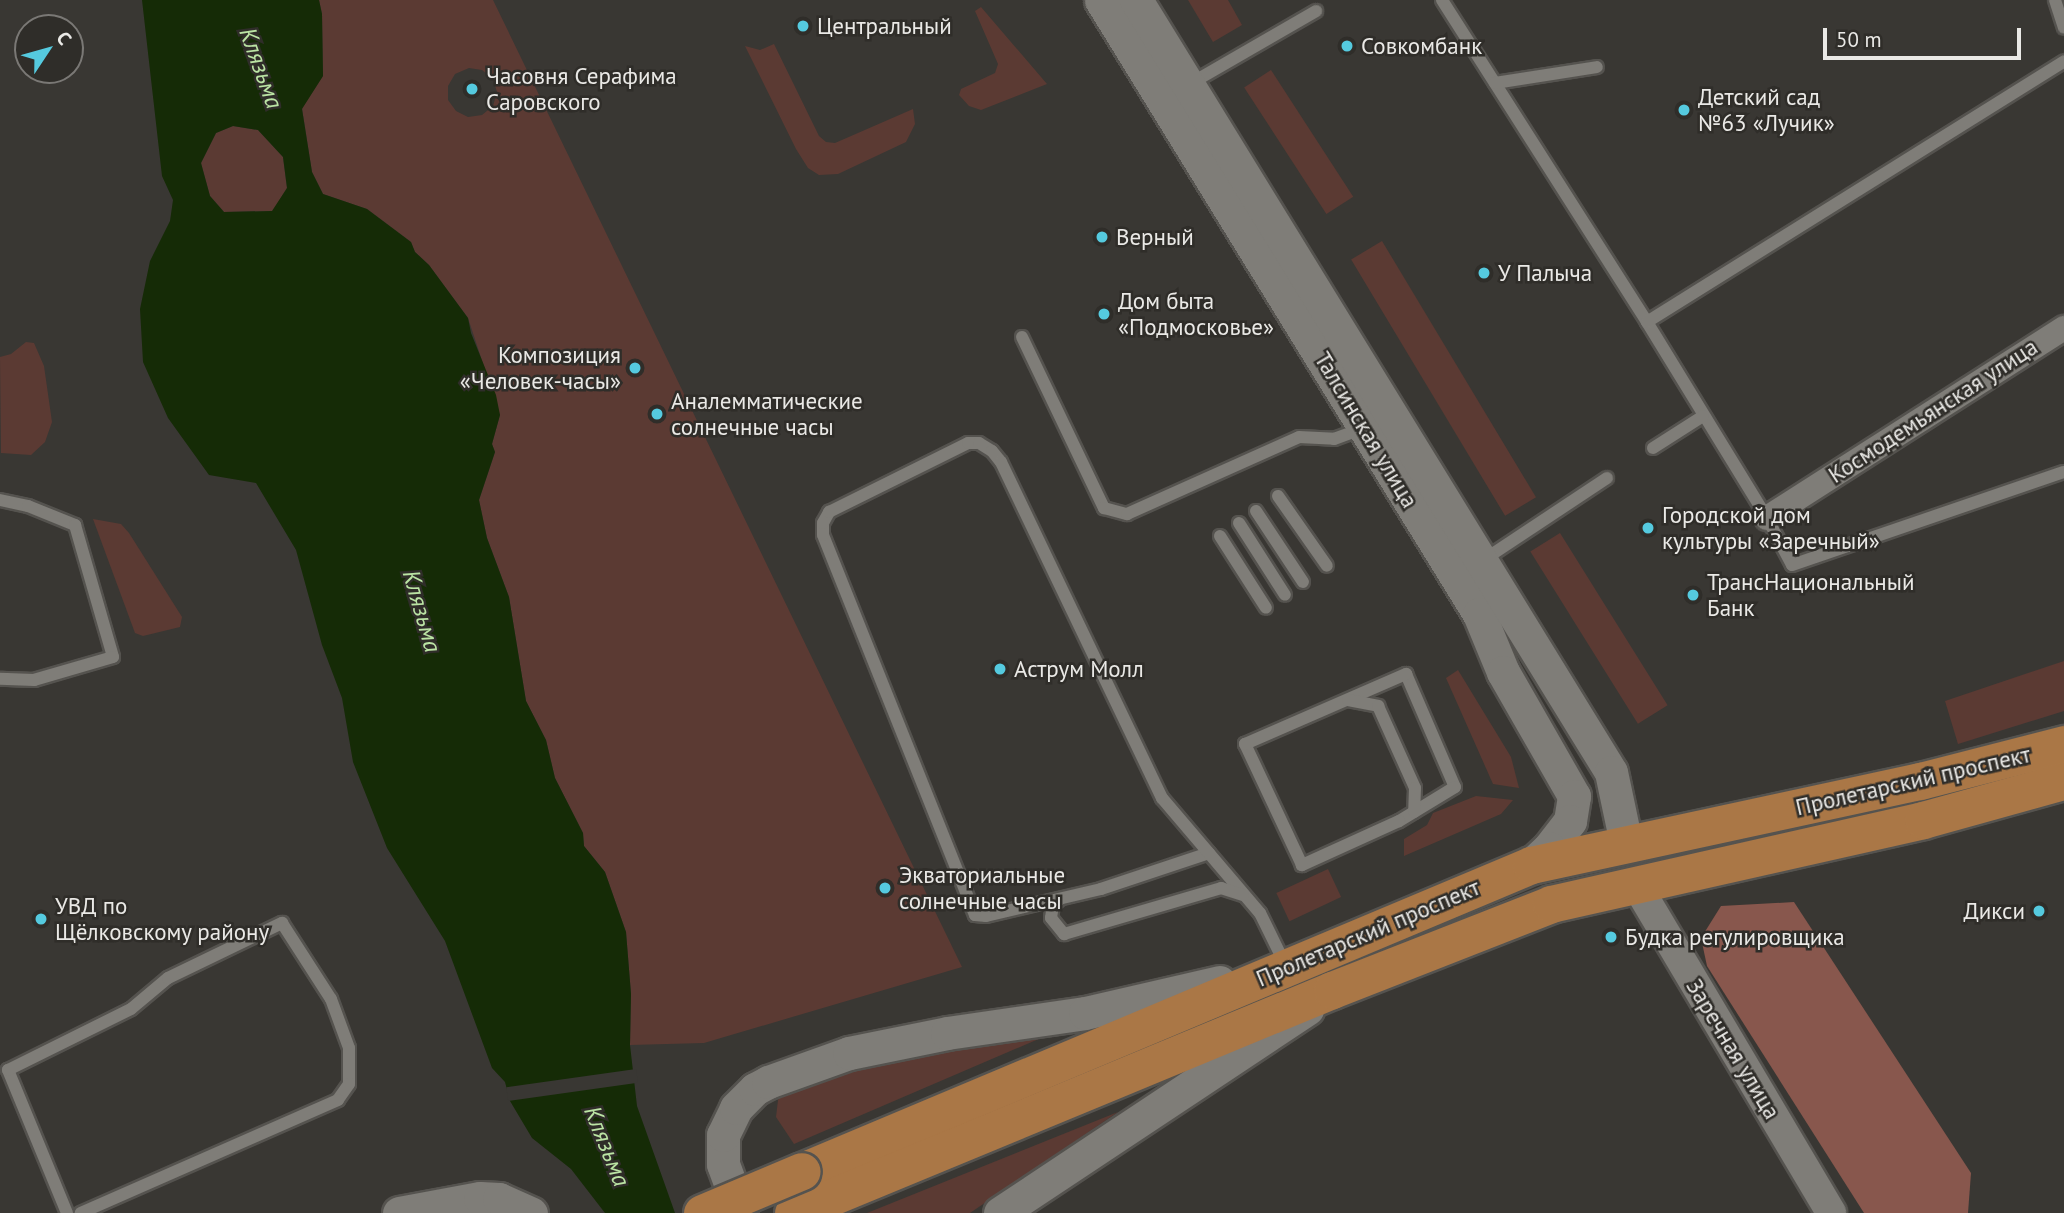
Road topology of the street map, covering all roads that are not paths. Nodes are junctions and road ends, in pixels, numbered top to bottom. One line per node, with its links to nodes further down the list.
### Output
1 (1101, 0): 10 (main road, Талсинская улица)
2 (1442, 0): 9 (lane)
3 (2055, 0): 6 (lane)
4 (1143, 7): 10 (main road, Талсинская улица)
5 (1316, 10): 10 (lane)
6 (2064, 28)
7 (2064, 61): 13 (lane)
8 (1597, 67): 9 (lane)
9 (1495, 83): 13 (lane)
10 (1177, 95): 11 (lane); 15 (main road, Талсинская улица); 28 (main road, Талсинская улица)
11 (1201, 190)
12 (1247, 264): 15 (lane)
13 (1647, 322): 17 (lane)
14 (2064, 328): 25 (street, Космодемьянская улица)
15 (1306, 331): 18 (main road, Талсинская улица)
16 (1022, 337): 18 (lane)
17 (1703, 416): 19 (lane); 25 (lane)
18 (1365, 428): 40 (main road, Талсинская улица)
19 (1653, 448)
20 (2064, 472): 25 (lane)
21 (1607, 478): 28 (lane)
22 (1278, 496): 29 (lane)
23 (0, 500): 33 (lane)
24 (1256, 511): 30 (lane)
25 (1767, 518)
26 (1239, 523): 31 (lane)
27 (1220, 536): 32 (lane)
28 (1481, 561): 38 (main road, Талсинская улица)
29 (1327, 565)
30 (1303, 582)
31 (1285, 595)
32 (1266, 608)
33 (0, 678)
34 (1348, 699): 37 (lane); 37 (lane); 37 (lane)
35 (2064, 744): 38 (main road, Пролетарский проспект)
36 (2064, 781): 41 (main road, Пролетарский проспект)
37 (1413, 812)
38 (1626, 843): 40 (main road, Пролетарский проспект); 41 (main road)
39 (1209, 853): 42 (lane); 43 (lane); 43 (lane)
40 (1531, 864): 44 (main road, Пролетарский проспект)
41 (1636, 884): 45 (main road, Пролетарский проспект); 54 (street, Заречная улица)
42 (1245, 895): 43 (lane); 44 (lane)
43 (1060, 899)
44 (1295, 962): 46 (main road, Пролетарский проспект); 52 (main road)
45 (1332, 990): 46 (main road, Пролетарский проспект); 53 (main road)
46 (804, 1196): 51 (main road, Пролетарский проспект, bridge)
47 (67, 1213): 48 (lane)
48 (80, 1213)
49 (398, 1213): 50 (main road)
50 (531, 1213)
51 (702, 1213)
52 (741, 1213)
53 (1000, 1213)
54 (1831, 1213)

